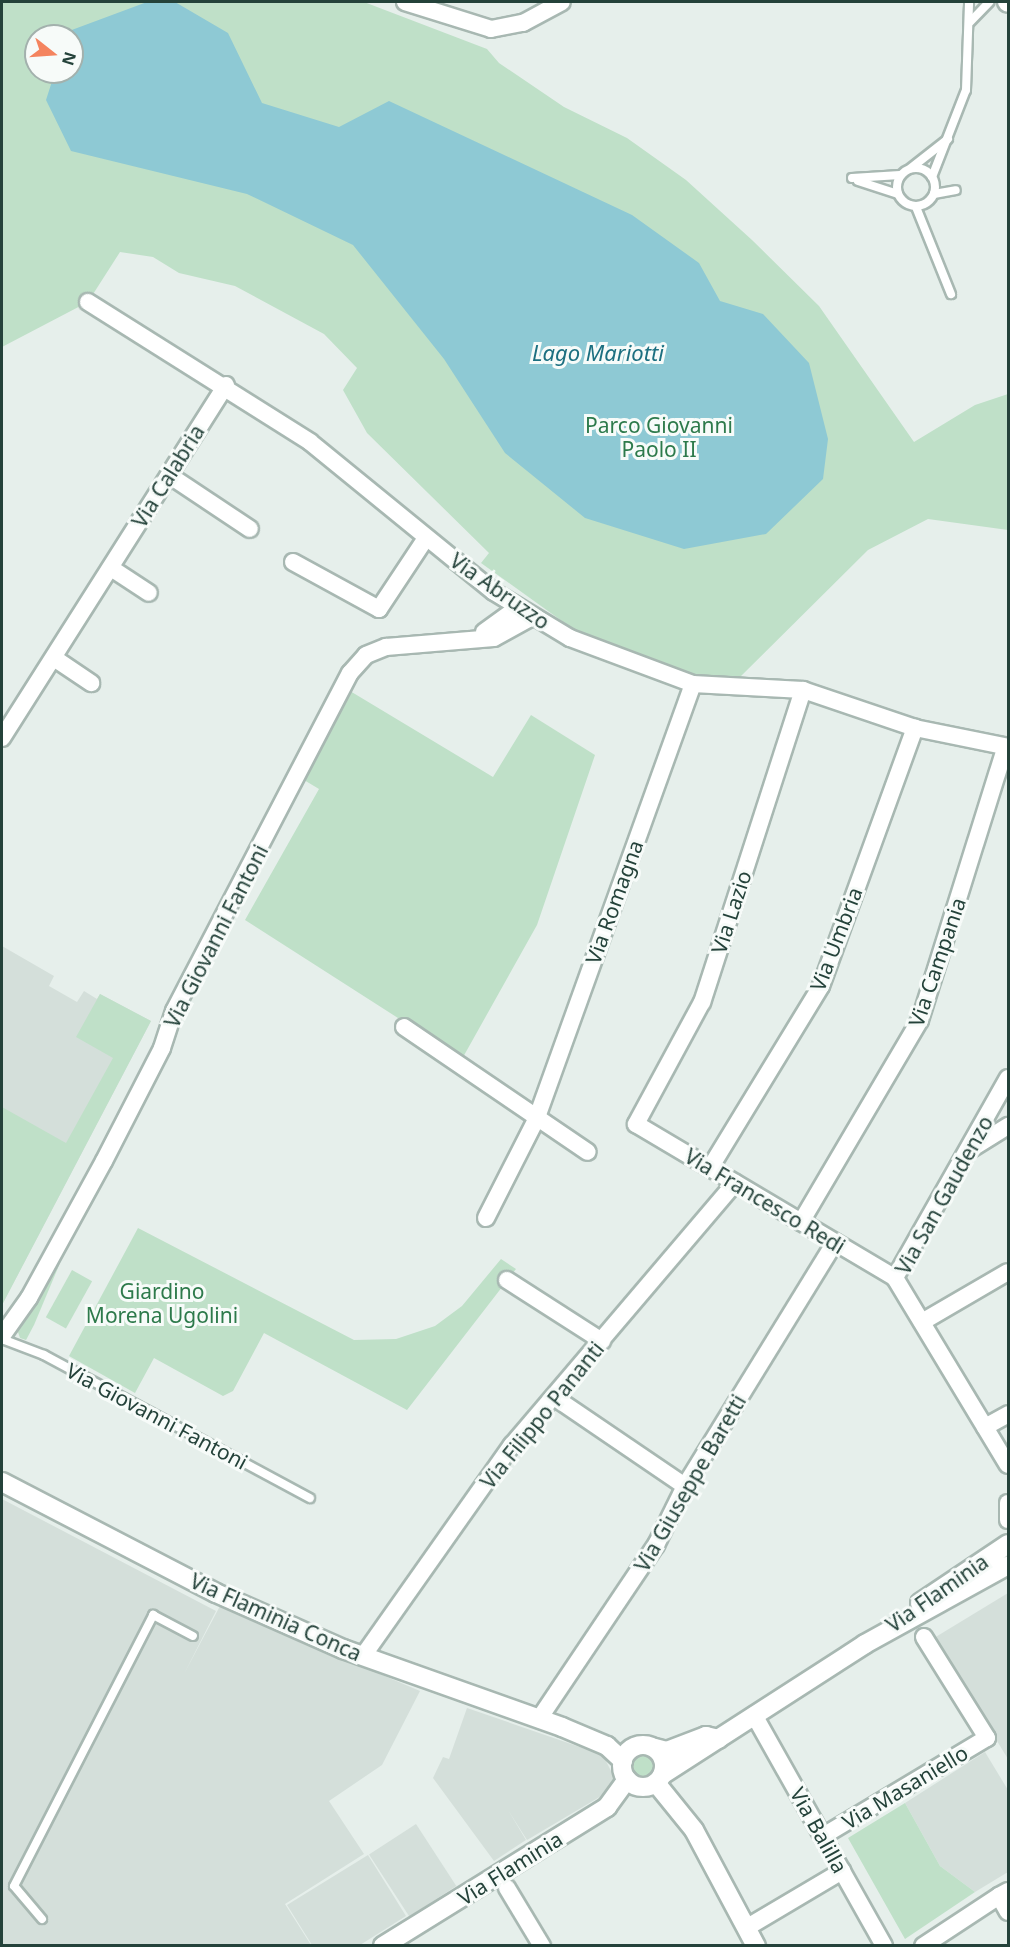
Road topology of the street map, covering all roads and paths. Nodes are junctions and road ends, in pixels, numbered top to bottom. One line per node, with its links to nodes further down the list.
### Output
1 (405, 2): 2 (street)
2 (562, 2)
3 (969, 2): 5 (lane)
4 (989, 2): 5 (lane)
5 (970, 22): 6 (lane)
6 (948, 139): 7 (lane); 9 (lane)
7 (910, 169): 8 (lane); 9 (lane)
8 (900, 175): 10 (lane); 10 (lane)
9 (934, 186): 11 (lane)
10 (898, 194): 11 (lane)
11 (916, 207): 12 (lane)
12 (951, 294)
13 (88, 302): 14 (street, Via Abruzzo)
14 (226, 385): 15 (street, Via Calabria); 17 (street, Via Abruzzo)
15 (169, 475): 16 (street); 19 (street, Via Calabria)
16 (250, 529)
17 (426, 538): 18 (street); 21 (street, Via Abruzzo)
18 (293, 562)
19 (111, 568): 20 (street); 24 (street, Via Calabria)
20 (149, 593)
21 (517, 608): 22 (street, Via Abruzzo); 23 (street, Via Giovanni Fantoni)
22 (532, 617): 23 (street, Via Giovanni Fantoni); 26 (street, Via Abruzzo)
23 (465, 641): 47 (street, Via Giovanni Fantoni)
24 (54, 658): 25 (street); 29 (street, Via Calabria)
25 (91, 683)
26 (693, 684): 27 (street, Via Abruzzo); 33 (street, Via Romagna)
27 (803, 690): 28 (street, Via Abruzzo); 34 (street, Via Lazio)
28 (915, 728): 30 (street, Via Abruzzo); 38 (street, Via Umbria)
29 (2, 738)
30 (1006, 750): 41 (street, Via Campania)
31 (404, 1027): 33 (street)
32 (1008, 1078): 36 (street, Via San Gaudenzo)
33 (536, 1120): 37 (street); 40 (street, Via Romagna)
34 (636, 1124): 38 (street, Via Francesco Redi)
35 (1008, 1126): 36 (street)
36 (969, 1150): 44 (street, Via San Gaudenzo)
37 (588, 1152)
38 (710, 1168): 39 (street, Via Francesco Redi)
39 (735, 1183): 41 (street, Via Francesco Redi); 48 (street, Via Filippo Pananti)
40 (486, 1218)
41 (801, 1222): 42 (street, Via Francesco Redi)
42 (835, 1242): 44 (street, Via Francesco Redi); 54 (street, Via Giuseppe Baretti)
43 (1008, 1272): 46 (street)
44 (895, 1278): 46 (street, Via San Gaudenzo)
45 (507, 1280): 48 (street)
46 (922, 1322): 51 (street, Via San Gaudenzo)
47 (2, 1338): 55 (lane, Via Giovanni Fantoni)
48 (602, 1341): 49 (street, Via Filippo Pananti)
49 (554, 1397): 54 (street); 63 (street, Via Filippo Pananti)
50 (1008, 1414): 51 (street)
51 (986, 1427): 52 (street, Via San Gaudenzo)
52 (1008, 1465)
53 (2, 1482): 63 (street, Via Flaminia Conca)
54 (685, 1486): 65 (street, Via Giuseppe Baretti)
55 (310, 1498)
56 (1008, 1503): 57 (street)
57 (1008, 1520)
58 (1008, 1544): 62 (street, Via Flaminia)
59 (1008, 1565): 62 (street, Via Flaminia)
60 (193, 1636): 77 (lane)
61 (924, 1637): 72 (street, Via Masaniello)
62 (865, 1644): 64 (street, Via Flaminia)
63 (363, 1656): 65 (street, Via Flaminia Conca)
64 (754, 1715): 67 (street, Via Flaminia); 72 (street, Via Balilla)
65 (539, 1719): 66 (street, Via Flaminia Conca)
66 (562, 1727): 68 (street, Via Flaminia Conca); 69 (street, Via Flaminia Conca)
67 (719, 1738): 68 (street, Via Flaminia); 71 (street, Via Flaminia)
68 (652, 1747): 69 (street); 71 (street)
69 (623, 1761): 70 (street)
70 (627, 1779): 71 (street); 79 (street, Via Flaminia)
71 (659, 1779): 78 (street)
72 (823, 1836): 73 (street, Via Balilla)
73 (842, 1871): 78 (street); 82 (street, Via Balilla)
74 (507, 1888): 80 (street)
75 (1004, 1893): 76 (street); 83 (street)
76 (1008, 1912)
77 (42, 1919)
78 (746, 1928): 81 (street)
79 (383, 1946)
80 (542, 1946)
81 (756, 1946)
82 (884, 1946)
83 (923, 1946)

